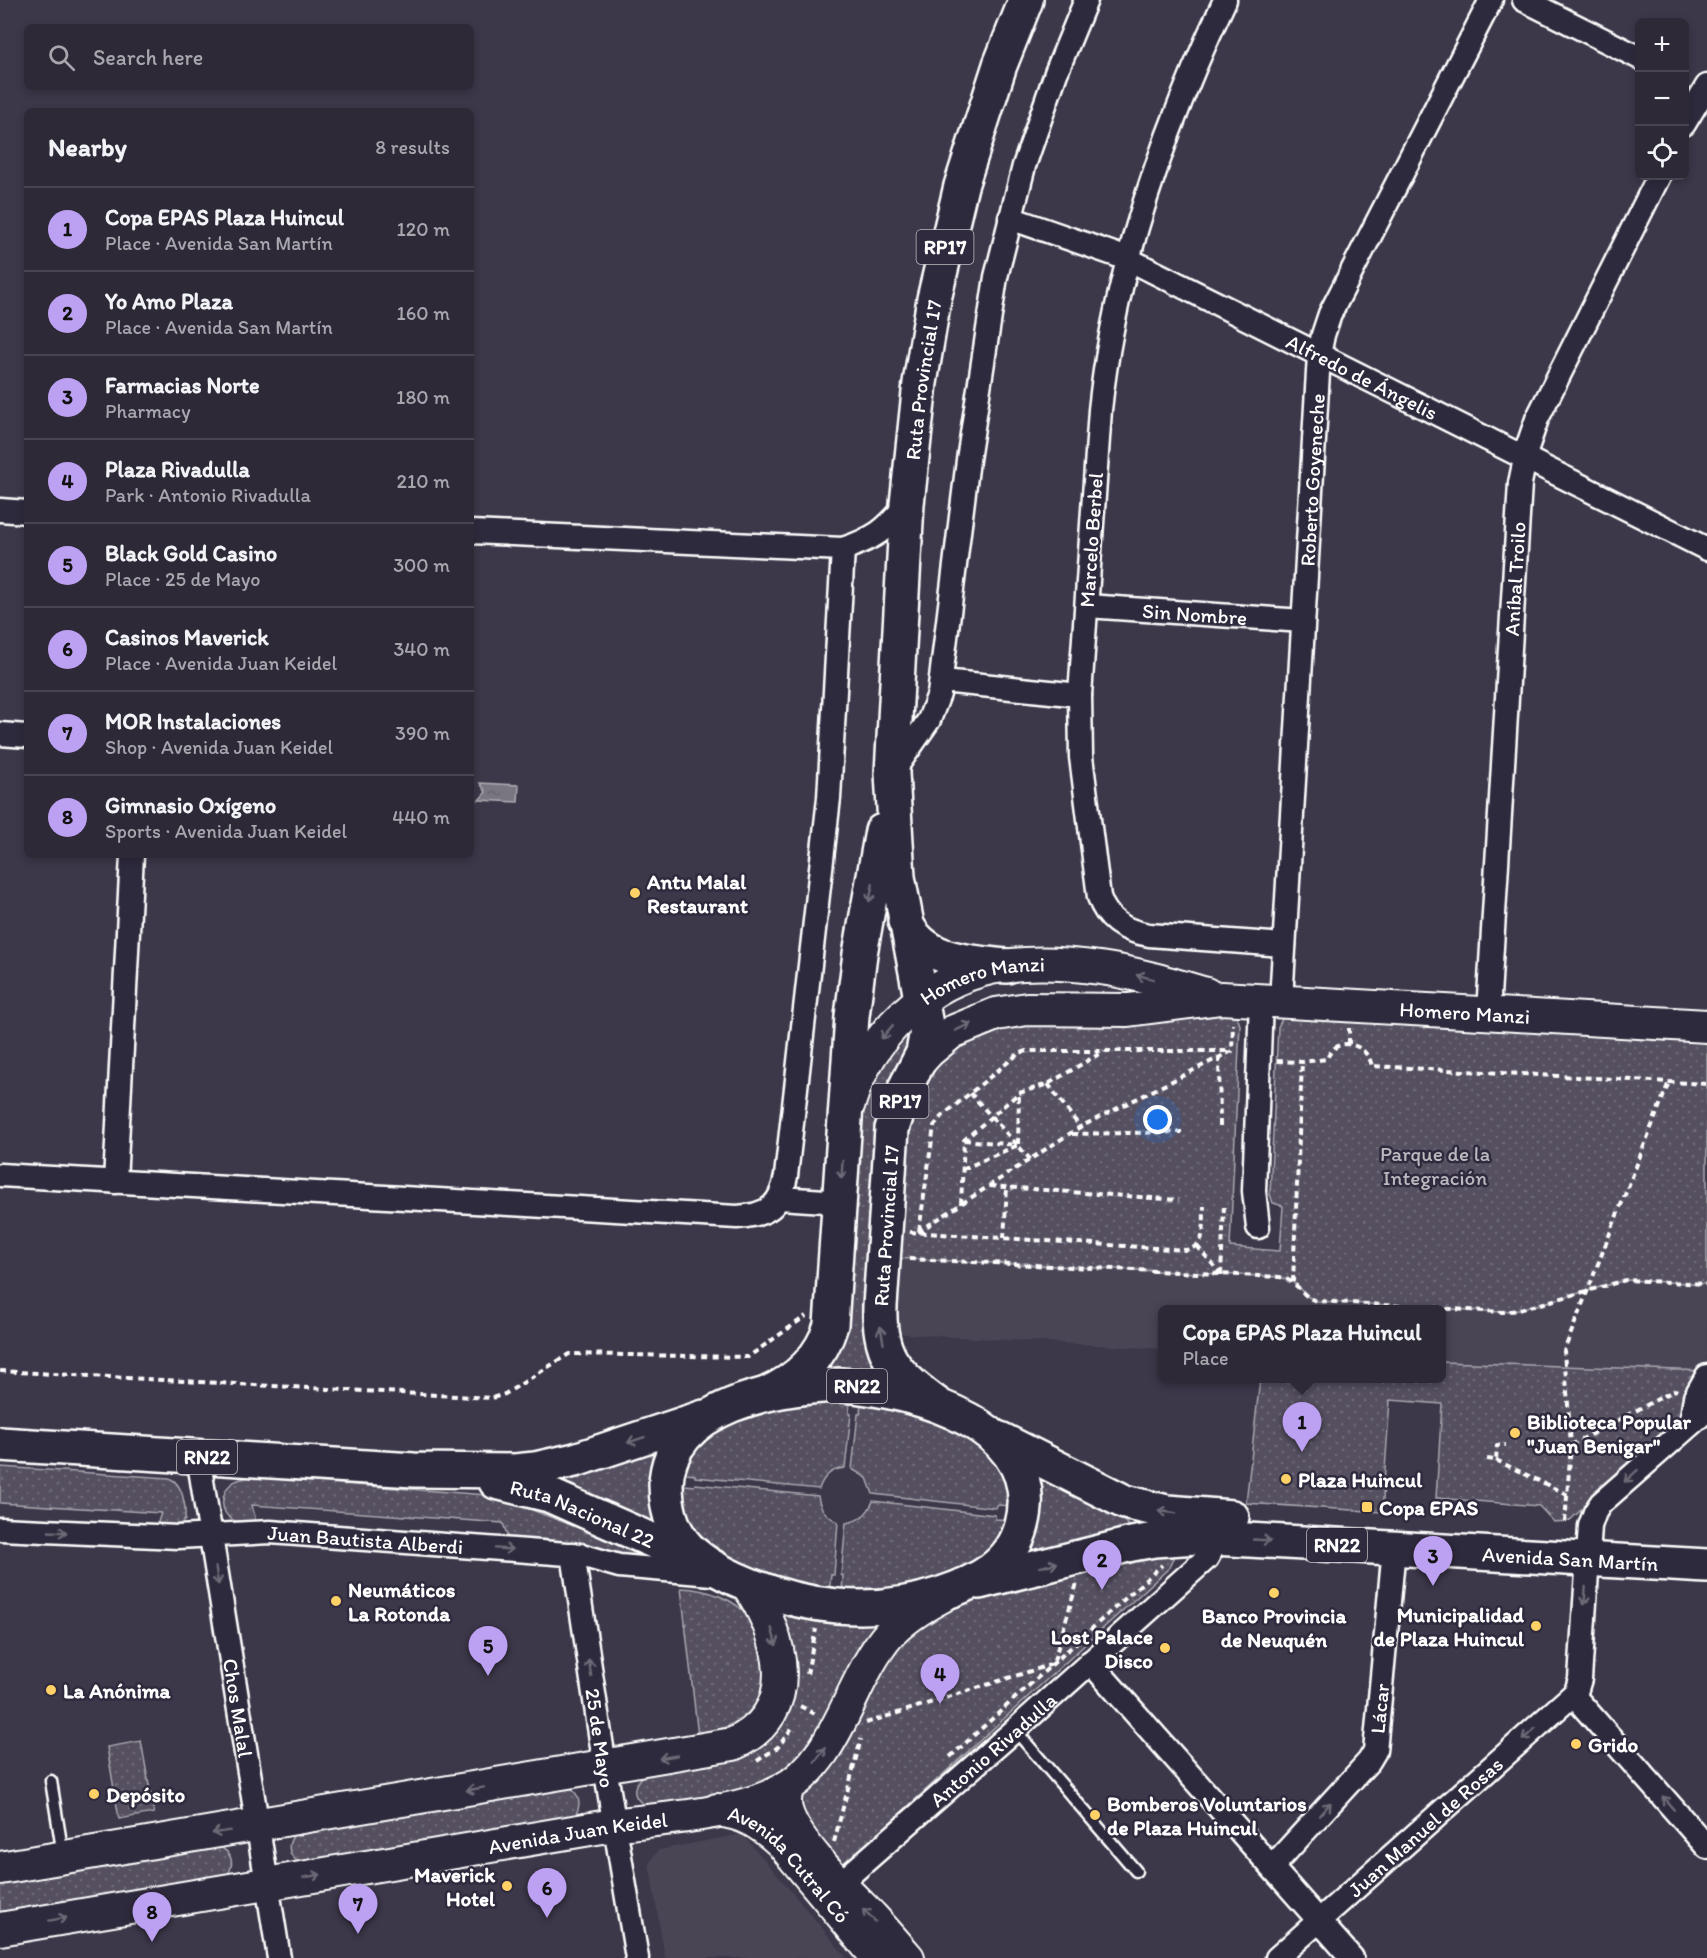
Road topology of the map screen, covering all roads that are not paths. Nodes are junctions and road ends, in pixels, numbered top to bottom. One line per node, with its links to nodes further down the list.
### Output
1 (1026, 0): 14 (main road, Ruta Provincial 17 / RP17)
2 (1086, 0): 10 (street)
3 (1225, 0): 11 (street, Marcelo Berbel)
4 (1491, 0): 12 (street, Roberto Goyeneche)
5 (1524, 0): 6 (street)
6 (1635, 56)
7 (1701, 87): 8 (street)
8 (1689, 113)
9 (1657, 180): 13 (street, Aníbal Troilo)
10 (1010, 218): 11 (street, Alfredo de Ángelis); 22 (street)
11 (1128, 259): 12 (street, Alfredo de Ángelis); 20 (street, Marcelo Berbel)
12 (1319, 355): 13 (street, Alfredo de Ángelis); 21 (street, Roberto Goyeneche)
13 (1524, 458): 19 (street, Alfredo de Ángelis); 34 (street, Aníbal Troilo)
14 (907, 504): 18 (street); 26 (main road, Ruta Provincial 17 / RP17)
15 (0, 510): 16 (street)
16 (24, 512)
17 (474, 532): 18 (street)
18 (843, 549): 40 (street)
19 (1707, 549)
20 (1087, 606): 21 (street, Sin Nombre); 23 (street, Marcelo Berbel)
21 (1304, 621): 29 (street, Roberto Goyeneche)
22 (942, 681): 23 (street); 26 (street)
23 (1080, 695): 29 (street, Marcelo Berbel)
24 (0, 734): 25 (street)
25 (24, 736)
26 (892, 773): 28 (main road, Ruta Provincial 17 / RP17); 37 (main road, Ruta Provincial 17 / RP17, one-way to 37)
27 (132, 858): 39 (street)
28 (905, 920): 30 (main road); 31 (main road, Ruta Provincial 17 / RP17)
29 (1284, 945): 32 (street, Roberto Goyeneche)
30 (1006, 966): 31 (main road, Homero Manzi); 33 (main road, Homero Manzi, one-way to 30)
31 (922, 999): 36 (main road, Ruta Provincial 17 / RP17); 37 (main road, Homero Manzi, one-way to 37)
32 (1271, 1000): 33 (main road, Homero Manzi); 34 (main road, Homero Manzi); 42 (street, Roberto Goyeneche)
33 (1226, 1008): 36 (main road, Homero Manzi, one-way to 33)
34 (1488, 1013): 35 (main road, Homero Manzi)
35 (1706, 1020)
36 (918, 1063): 45 (main road, Ruta Provincial 17 / RP17, one-way to 36)
37 (846, 1119): 41 (main road, Ruta Provincial 17 / RP17, one-way to 41)
38 (0, 1175): 39 (street)
39 (115, 1182): 40 (street)
40 (780, 1198): 41 (street)
41 (840, 1202): 44 (main road, Ruta Provincial 17 / RP17)
42 (1258, 1227)
43 (1707, 1376): 47 (street)
44 (764, 1395): 45 (main road, RN22); 46 (main road, RN22)
45 (944, 1410): 48 (main road, RN22)
46 (711, 1415): 51 (main road, Ruta Nacional 22 / RN22, one-way to 51); 60 (main road, RN22)
47 (1699, 1417): 55 (street, one-way to 55)
48 (996, 1437): 52 (main road, Avenida San Martín / RN22, one-way to 48); 61 (main road, RN22)
49 (0, 1444): 50 (main road, Ruta Nacional 22 / RN22)
50 (198, 1456): 51 (main road, Ruta Nacional 22 / RN22); 54 (street, Chos Malal)
51 (414, 1470): 60 (main road, Ruta Nacional 22 / RN22)
52 (1216, 1527): 55 (main road, Avenida San Martín / RN22); 57 (main road, Avenida San Martín / RN22, one-way to 57); 61 (main road, Avenida San Martín / RN22, one-way to 52); 62 (street, Antonio Rivadulla)
53 (0, 1529): 54 (street, Juan Bautista Alberdi, one-way to 54)
54 (211, 1535): 58 (street, Juan Bautista Alberdi, one-way to 58); 70 (street, Chos Malal, one-way to 70)
55 (1581, 1540): 56 (main road, Avenida San Martín / RN22); 57 (main road, Avenida San Martín / RN22); 59 (main road, Avenida San Martín / RN22); 63 (street, one-way to 63)
56 (1707, 1545)
57 (1394, 1548): 73 (street, Lácar, one-way to 57)
58 (573, 1554): 60 (street, Juan Bautista Alberdi); 65 (street, 25 de Mayo, one-way to 58)
59 (1707, 1566)
60 (729, 1575): 61 (main road, RN22); 65 (main road, one-way to 65)
61 (962, 1587): 67 (main road, Avenida Juan Keidel, one-way to 61)
62 (1090, 1662): 64 (street, Antonio Rivadulla); 73 (street)
63 (1573, 1695): 71 (street, one-way to 63); 78 (street, Juan Manuel de Rosas, one-way to 78)
64 (1015, 1730): 75 (lane); 77 (street, Antonio Rivadulla)
65 (605, 1767): 69 (street, 25 de Mayo); 70 (main road, one-way to 70)
66 (51, 1781): 72 (lane)
67 (787, 1787): 68 (main road, Avenida Juan Keidel); 77 (main road, Avenida Cutral Có)
68 (716, 1810): 69 (main road, Avenida Juan Keidel); 77 (main road, Avenida Cutral Có)
69 (614, 1825): 76 (main road, Avenida Juan Keidel, one-way to 69); 81 (street, 25 de Mayo)
70 (258, 1826): 72 (main road, one-way to 72); 76 (street, Chos Malal)
71 (1707, 1847)
72 (63, 1858): 74 (main road)
73 (1272, 1867): 78 (street)
74 (0, 1868)
75 (1136, 1871)
76 (267, 1884): 79 (main road, Avenida Juan Keidel, one-way to 76); 80 (street, Chos Malal)
77 (833, 1890): 82 (main road, Avenida Cutral Có); 83 (main road, Avenida Cutral Có, one-way to 77)
78 (1319, 1921): 84 (street, Juan Manuel de Rosas); 85 (street)
79 (0, 1929)
80 (279, 1958)
81 (637, 1958)
82 (878, 1958)
83 (908, 1958)
84 (1277, 1958)
85 (1352, 1958)

